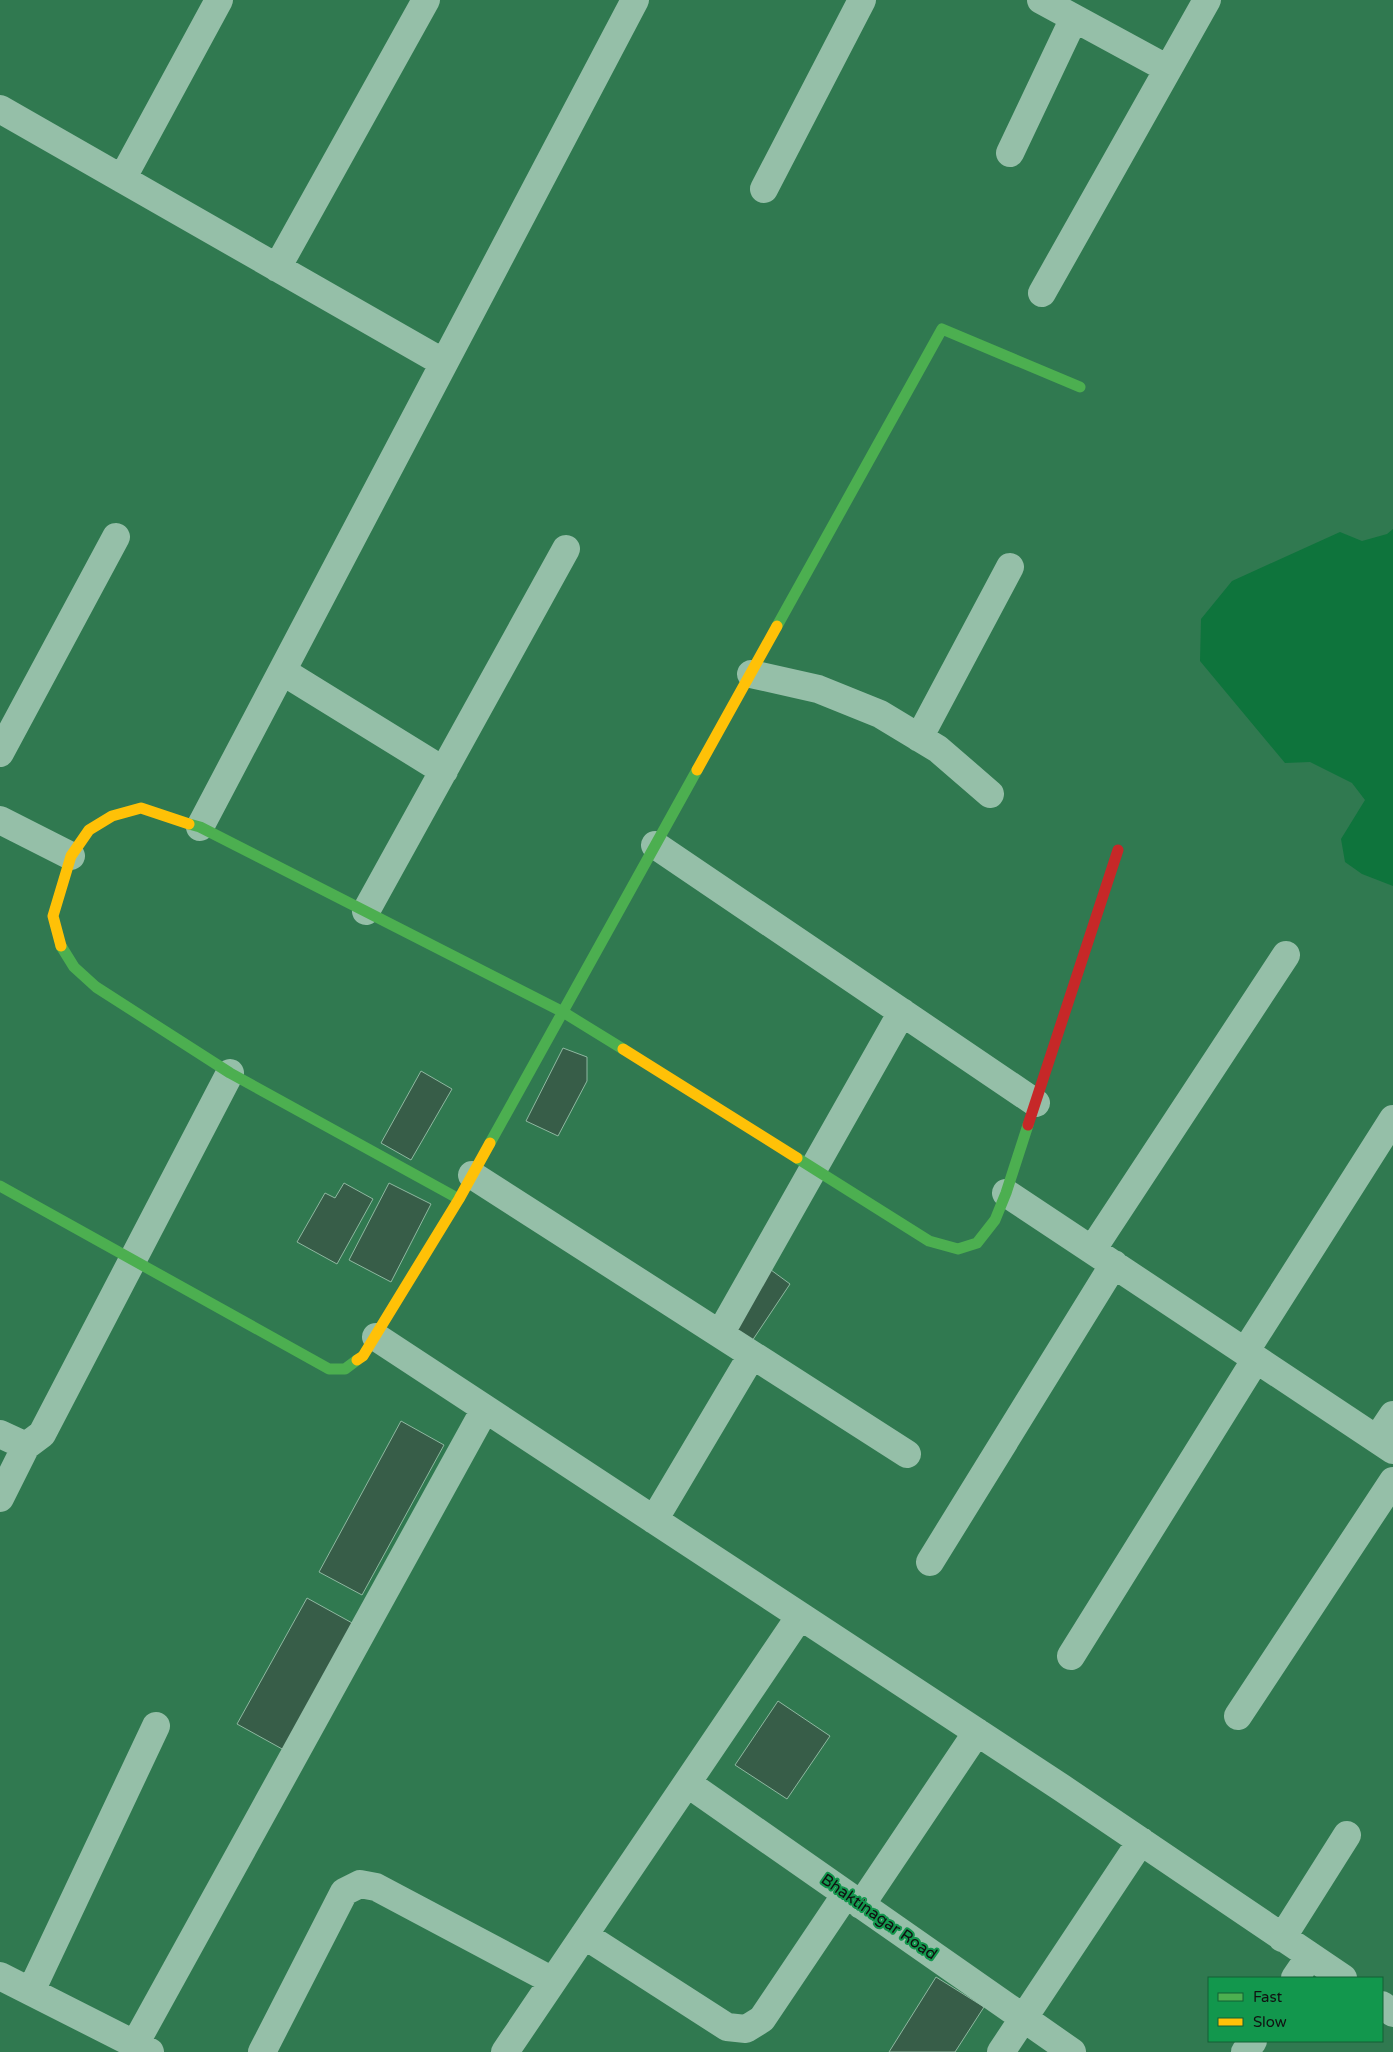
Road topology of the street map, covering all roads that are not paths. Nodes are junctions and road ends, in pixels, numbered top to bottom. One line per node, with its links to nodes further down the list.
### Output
1 (219, 0): 11 (street)
2 (426, 0): 13 (street)
3 (635, 0): 15 (street)
4 (862, 0): 12 (street)
5 (1041, 0): 7 (street)
6 (1207, 0): 8 (street)
7 (1074, 18): 8 (street); 10 (street)
8 (1168, 69): 14 (street)
9 (0, 110): 11 (street)
10 (1010, 153)
11 (122, 179): 13 (street)
12 (764, 190)
13 (277, 268): 15 (street)
14 (1042, 293)
15 (444, 363): 20 (street)
16 (1080, 387): 21 (street)
17 (116, 537): 23 (street)
18 (566, 549): 24 (street)
19 (1010, 567): 22 (street)
20 (282, 671): 24 (street); 27 (street)
21 (751, 674): 22 (street); 28 (street)
22 (919, 738): 25 (street)
23 (0, 753)
24 (444, 771): 31 (street)
25 (990, 794)
26 (0, 820): 30 (street)
27 (200, 827): 30 (street); 31 (street)
28 (655, 845): 33 (street); 34 (street)
29 (1118, 850): 36 (street)
30 (71, 856): 35 (street)
31 (366, 911): 33 (street)
32 (1286, 955): 43 (street)
33 (562, 1012): 38 (street); 39 (street)
34 (902, 1012): 36 (street); 38 (street)
35 (230, 1073): 42 (street); 44 (street)
36 (1036, 1103): 41 (street)
37 (1393, 1120): 48 (street)
38 (813, 1169): 41 (street); 45 (street)
39 (472, 1175): 42 (street); 45 (street)
40 (0, 1186): 44 (street)
41 (1006, 1193): 43 (street)
42 (459, 1199): 46 (street)
43 (1103, 1257): 48 (street); 58 (street)
44 (132, 1259): 46 (street); 53 (street)
45 (720, 1334): 47 (street)
46 (376, 1336): 49 (street)
47 (752, 1355): 54 (street); 57 (street)
48 (1250, 1355): 52 (street); 60 (street)
49 (485, 1409): 57 (street); 77 (street)
50 (1393, 1415): 52 (street)
51 (0, 1434): 53 (street)
52 (1385, 1445)
53 (26, 1446): 56 (street)
54 (907, 1454)
55 (1393, 1481): 61 (street)
56 (0, 1498)
57 (654, 1520): 59 (street)
58 (930, 1562)
59 (800, 1616): 63 (street); 64 (street)
60 (1071, 1656)
61 (1238, 1716)
62 (156, 1726): 75 (street)
63 (977, 1732): 66 (street); 67 (street)
64 (686, 1783): 67 (street, Bhaktinagar Road); 68 (street)
65 (1347, 1835): 69 (street)
66 (1140, 1841): 69 (street); 76 (street)
67 (853, 1900): 68 (street); 76 (street, Bhaktinagar Road)
68 (584, 1934): 74 (street)
69 (1282, 1938): 70 (street)
70 (1310, 1956): 72 (street); 73 (street)
71 (0, 1976): 75 (street)
72 (1296, 1977)
73 (1342, 1977)
74 (553, 1981): 78 (street); 79 (street)
75 (31, 1991): 77 (street)
76 (1024, 2019): 80 (street); 81 (street, Bhaktinagar Road)
77 (143, 2048)
78 (262, 2052)
79 (505, 2052)
80 (1001, 2052)
81 (1072, 2052)

